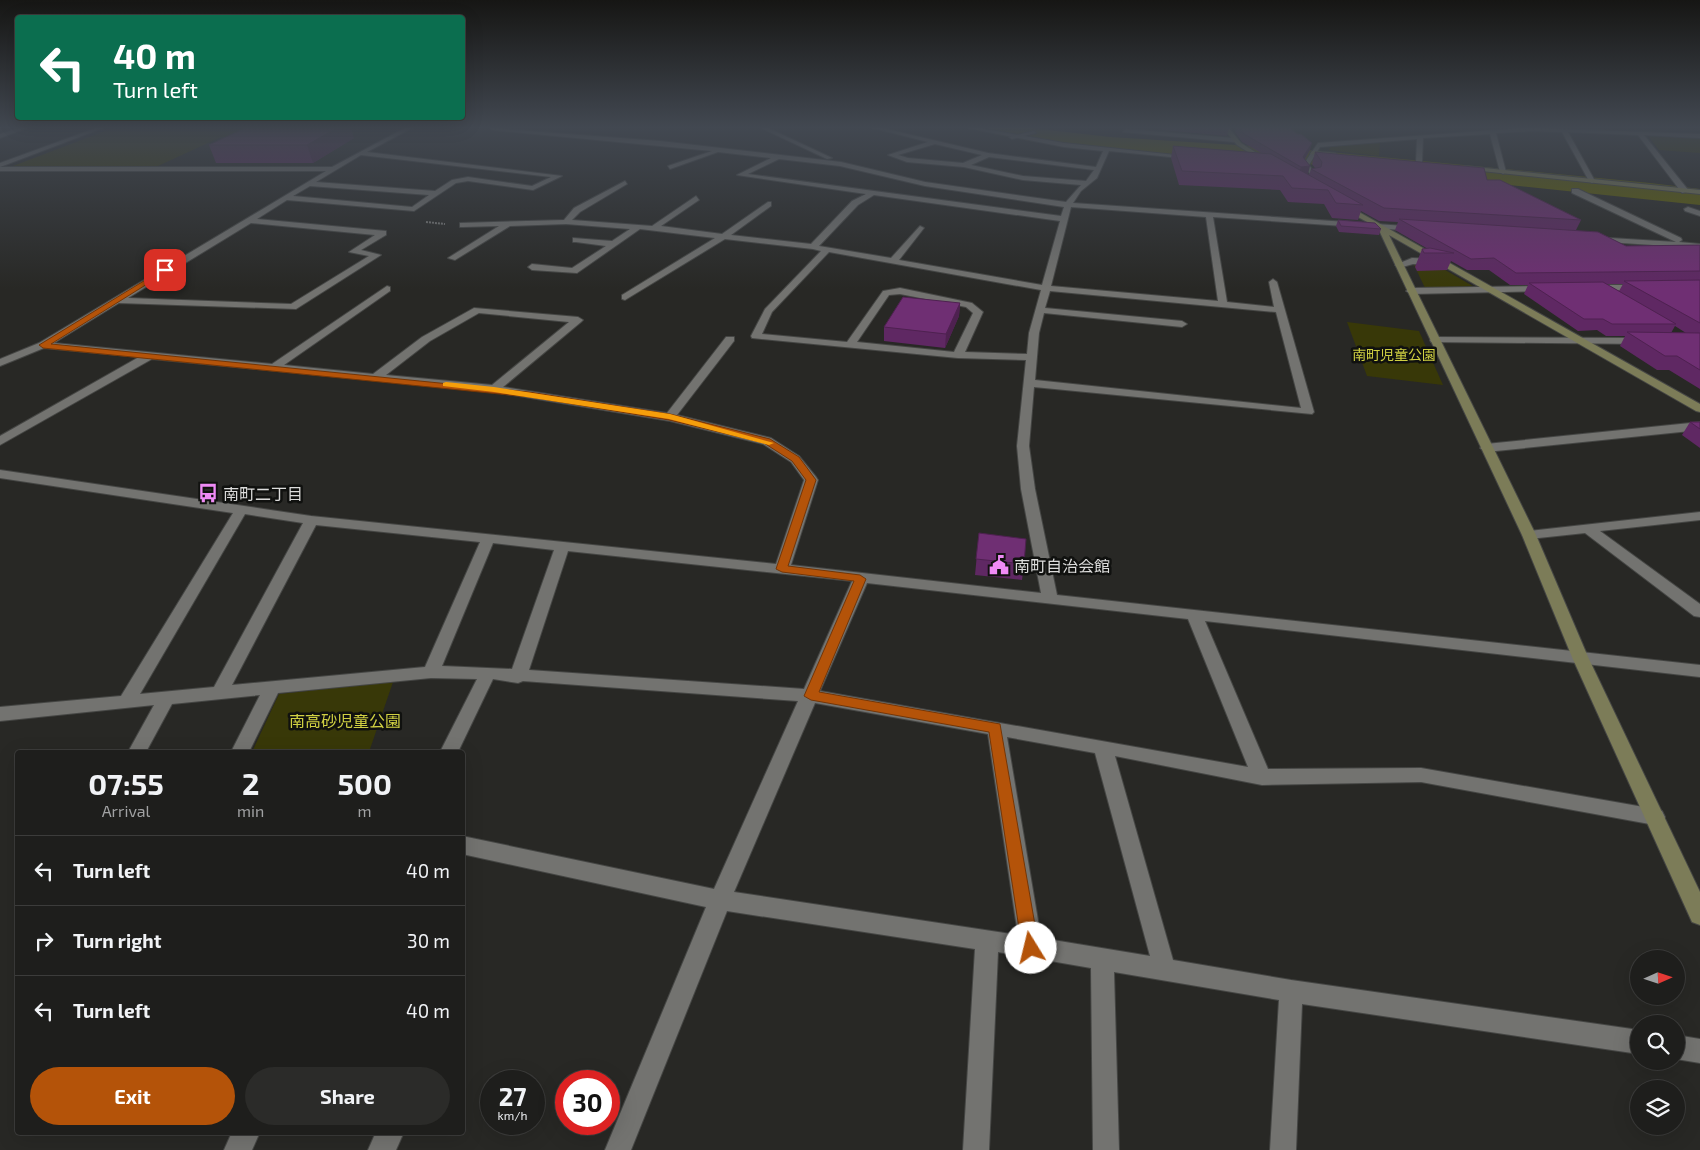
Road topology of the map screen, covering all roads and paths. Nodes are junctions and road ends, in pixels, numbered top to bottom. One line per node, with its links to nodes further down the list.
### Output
1 (312, 182): 13 (street)
2 (453, 182): 19 (street)
3 (487, 182): 4 (street)
4 (547, 182)
5 (789, 182): 18 (street)
6 (916, 182): 24 (street)
7 (1070, 182): 12 (street)
8 (1303, 182): 14 (street)
9 (1598, 182): 16 (street)
10 (1678, 182): 16 (street)
11 (625, 183): 30 (street)
12 (1087, 183): 24 (street)
13 (308, 184): 19 (street); 20 (street)
14 (1314, 188)
15 (1574, 191): 42 (street)
16 (1685, 191): 17 (street)
17 (1700, 192)
18 (873, 193): 29 (street); 44 (street)
19 (433, 194): 20 (street)
20 (286, 198): 28 (street)
21 (696, 198): 35 (street)
22 (1339, 202): 33 (street)
23 (768, 204): 38 (street)
24 (1068, 205): 26 (street); 29 (street)
25 (1688, 209): 27 (street)
26 (1209, 212): 33 (street); 64 (street)
27 (1700, 214)
28 (248, 220): 63 (street); 63 (street)
29 (1065, 220): 53 (street)
30 (566, 222): 31 (street); 34 (street)
31 (509, 224): 32 (street); 47 (street)
32 (463, 225)
33 (1381, 226): 37 (street); 49 (street); 50 (street)
34 (638, 227): 35 (street); 41 (street)
35 (654, 228): 38 (street)
36 (920, 228): 48 (street)
37 (1430, 229)
38 (724, 236): 44 (street); 61 (street)
39 (1588, 238): 42 (street)
40 (576, 240): 41 (street)
41 (614, 244): 51 (street)
42 (1686, 244): 43 (street); 46 (street)
43 (1700, 246)
44 (812, 247): 45 (street)
45 (826, 250): 48 (street); 73 (street)
46 (1700, 251)
47 (452, 258)
48 (893, 261): 53 (street)
49 (1399, 265): 50 (street); 60 (street)
50 (1447, 265): 58 (street)
51 (532, 267)
52 (1273, 282): 66 (street)
53 (1045, 288): 64 (street); 65 (street)
54 (1560, 288): 58 (street)
55 (1580, 288): 56 (street)
56 (1600, 288): 57 (street); 62 (street)
57 (1654, 288)
58 (1490, 289): 60 (street); 70 (street)
59 (387, 290): 78 (street)
60 (1411, 291): 69 (street)
61 (625, 297)
62 (1616, 298)
63 (116, 300): 72 (street)
64 (1223, 304): 66 (street)
65 (1040, 310): 67 (street); 76 (street)
66 (1280, 310): 80 (street)
67 (1182, 324)
68 (730, 339): 83 (street)
69 (1435, 340): 70 (street); 86 (street)
70 (1581, 341): 71 (street); 82 (street)
71 (1659, 341)
72 (43, 345): 75 (street); 77 (street)
73 (850, 345): 74 (street); 74 (street)
74 (958, 355): 76 (street)
75 (149, 356): 78 (street); 85 (street)
76 (1031, 357): 80 (street)
77 (0, 364)
78 (273, 368): 79 (street)
79 (375, 378): 81 (street); 81 (street)
80 (1028, 384): 97 (street)
81 (494, 389): 83 (street)
82 (1700, 409)
83 (670, 417): 95 (street)
84 (1700, 426): 86 (street)
85 (0, 441)
86 (1486, 448): 92 (street)
87 (0, 474): 88 (street)
88 (241, 510): 90 (street); 109 (street)
89 (1700, 516): 91 (street)
90 (311, 520): 93 (street); 106 (street)
91 (1587, 528): 92 (street); 98 (street)
92 (1529, 534): 100 (street)
93 (488, 539): 94 (street); 102 (street)
94 (563, 546): 95 (street); 104 (street)
95 (782, 569): 96 (street)
96 (860, 579): 97 (street); 107 (street)
97 (1050, 600): 99 (street)
98 (1700, 612)
99 (1194, 615): 100 (street); 116 (street)
100 (1580, 657): 101 (street); 117 (street)
101 (1700, 670)
102 (431, 672): 103 (street); 105 (street)
103 (488, 673): 104 (street); 115 (street)
104 (518, 677): 107 (street)
105 (272, 686): 106 (street); 114 (street)
106 (220, 692): 108 (street)
107 (811, 696): 111 (street); 119 (street)
108 (167, 697): 109 (street); 113 (street)
109 (127, 701): 110 (street)
110 (0, 714)
111 (996, 728): 112 (street); 122 (street)
112 (1103, 747): 116 (street); 124 (street)
113 (138, 750)
114 (241, 750)
115 (450, 750)
116 (1262, 776): 117 (street)
117 (1655, 817): 120 (street)
118 (465, 846): 119 (street)
119 (720, 900): 121 (street); 133 (street)
120 (1700, 915)
121 (987, 940): 122 (street); 134 (street)
122 (1031, 948): 123 (street)
123 (1102, 960): 124 (street); 135 (street)
124 (1165, 972): 125 (street)
125 (1291, 991): 126 (street); 136 (street)
126 (1630, 1041)
127 (1685, 1048): 128 (street)
128 (1700, 1050)
129 (245, 1135): 131 (street)
130 (390, 1135): 132 (street)
131 (237, 1150)
132 (381, 1150)
133 (618, 1150)
134 (976, 1150)
135 (1106, 1150)
136 (1283, 1150)

